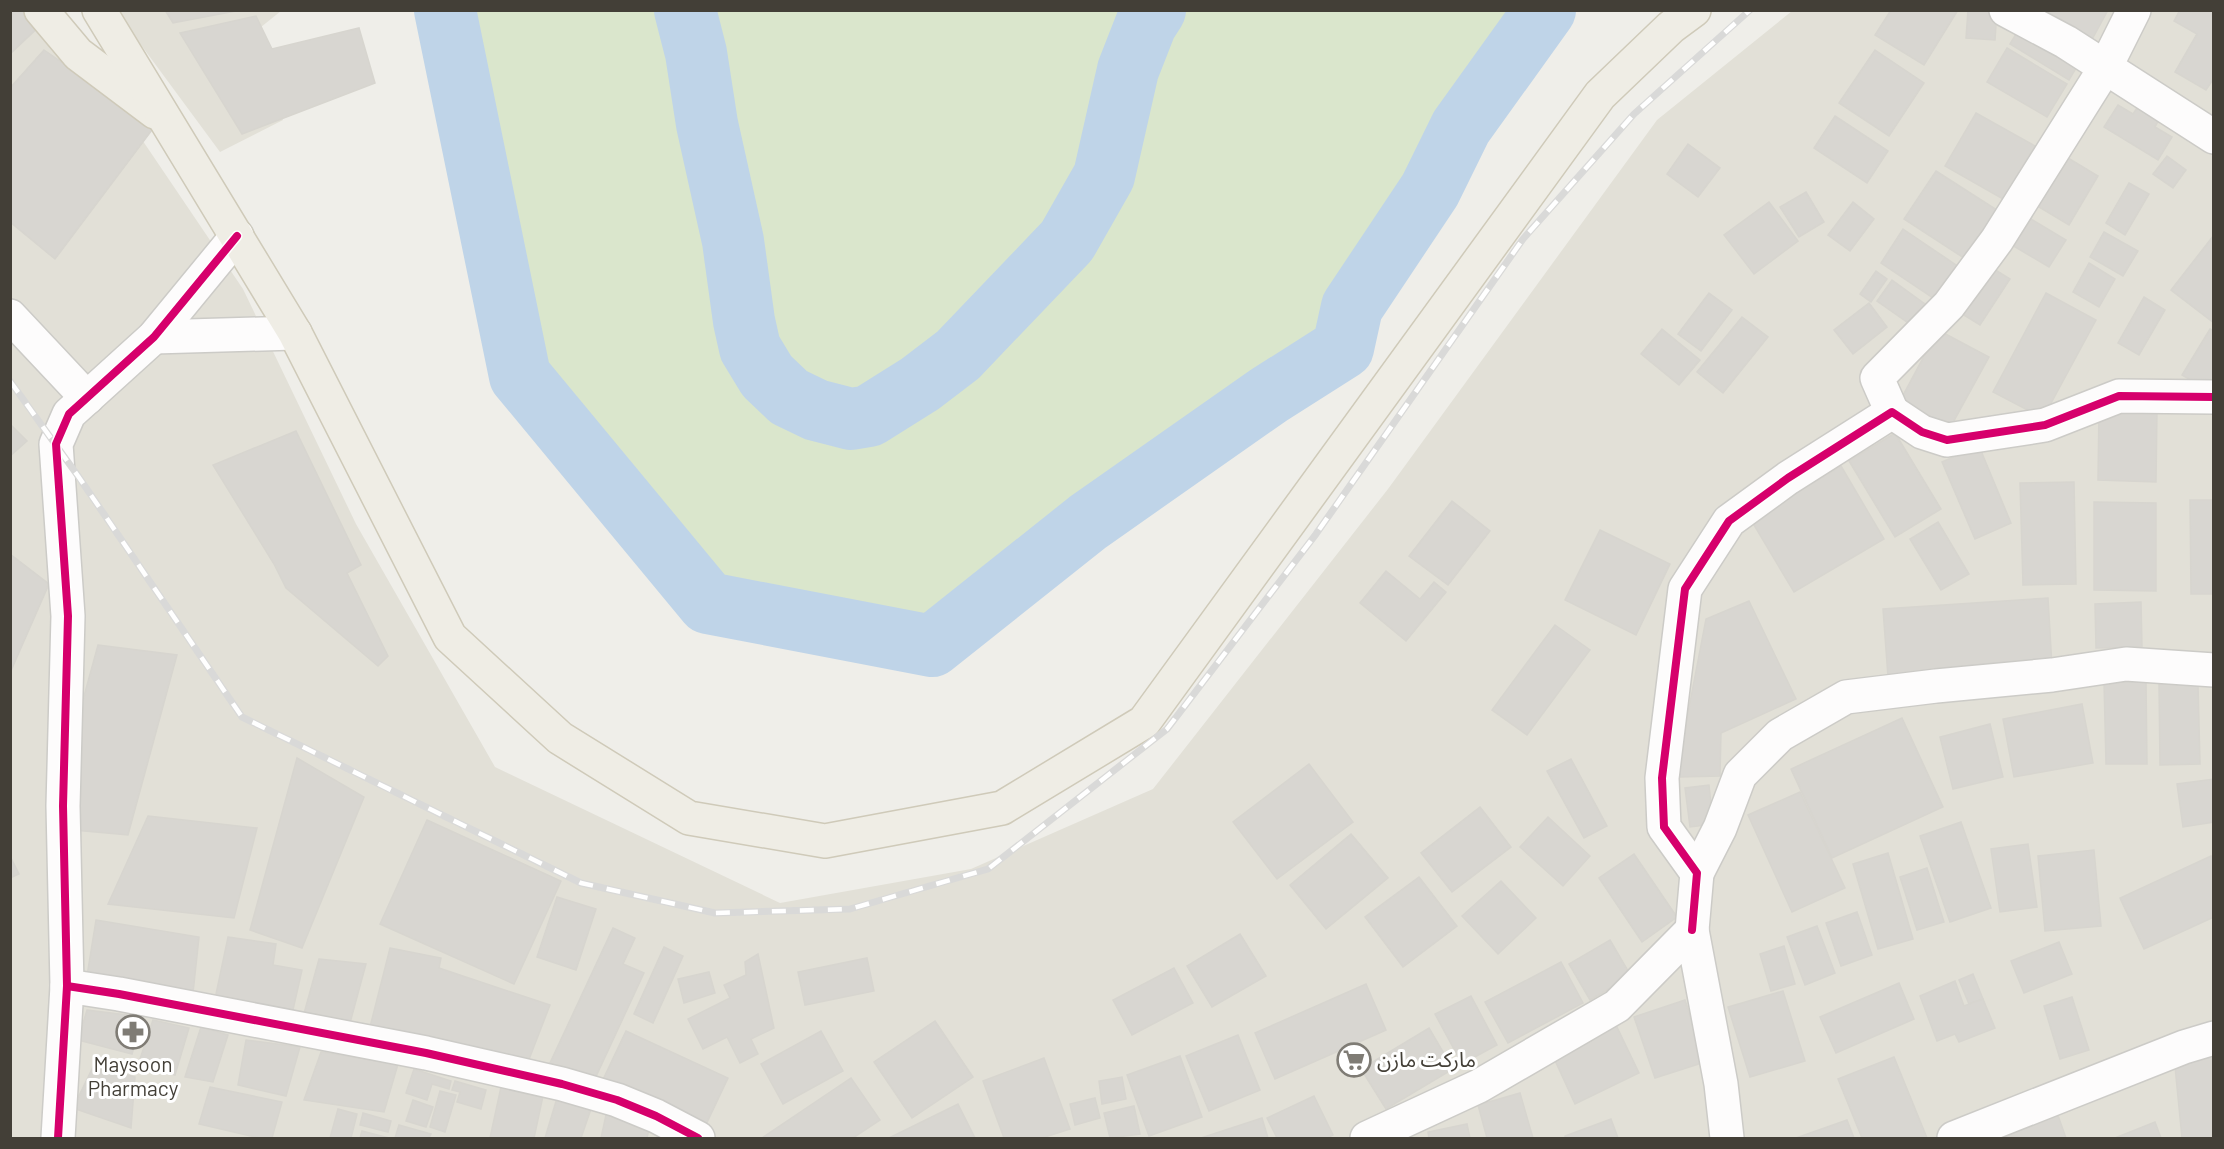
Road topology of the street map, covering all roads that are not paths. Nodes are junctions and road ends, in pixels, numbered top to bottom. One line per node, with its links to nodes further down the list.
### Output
1 (41, 10): 7 (main road)
2 (99, 10): 7 (main road)
3 (1694, 10): 11 (main road)
4 (2006, 10): 6 (street)
5 (2134, 10): 6 (street)
6 (2105, 68): 8 (street); 16 (street)
7 (168, 122): 9 (main road)
8 (2214, 137)
9 (237, 236): 11 (main road); 12 (street)
10 (10, 316): 13 (street)
11 (295, 333): 12 (street)
12 (154, 337): 15 (street)
13 (26, 349): 15 (street)
14 (2214, 397): 16 (street)
15 (87, 398): 20 (street)
16 (1892, 412): 18 (street)
17 (2214, 670): 18 (street)
18 (1697, 873): 19 (street)
19 (1692, 930): 24 (street); 25 (street)
20 (67, 986): 22 (street); 23 (street)
21 (2214, 1038): 26 (street)
22 (58, 1138)
23 (698, 1138)
24 (1367, 1138)
25 (1727, 1138)
26 (1954, 1138)

